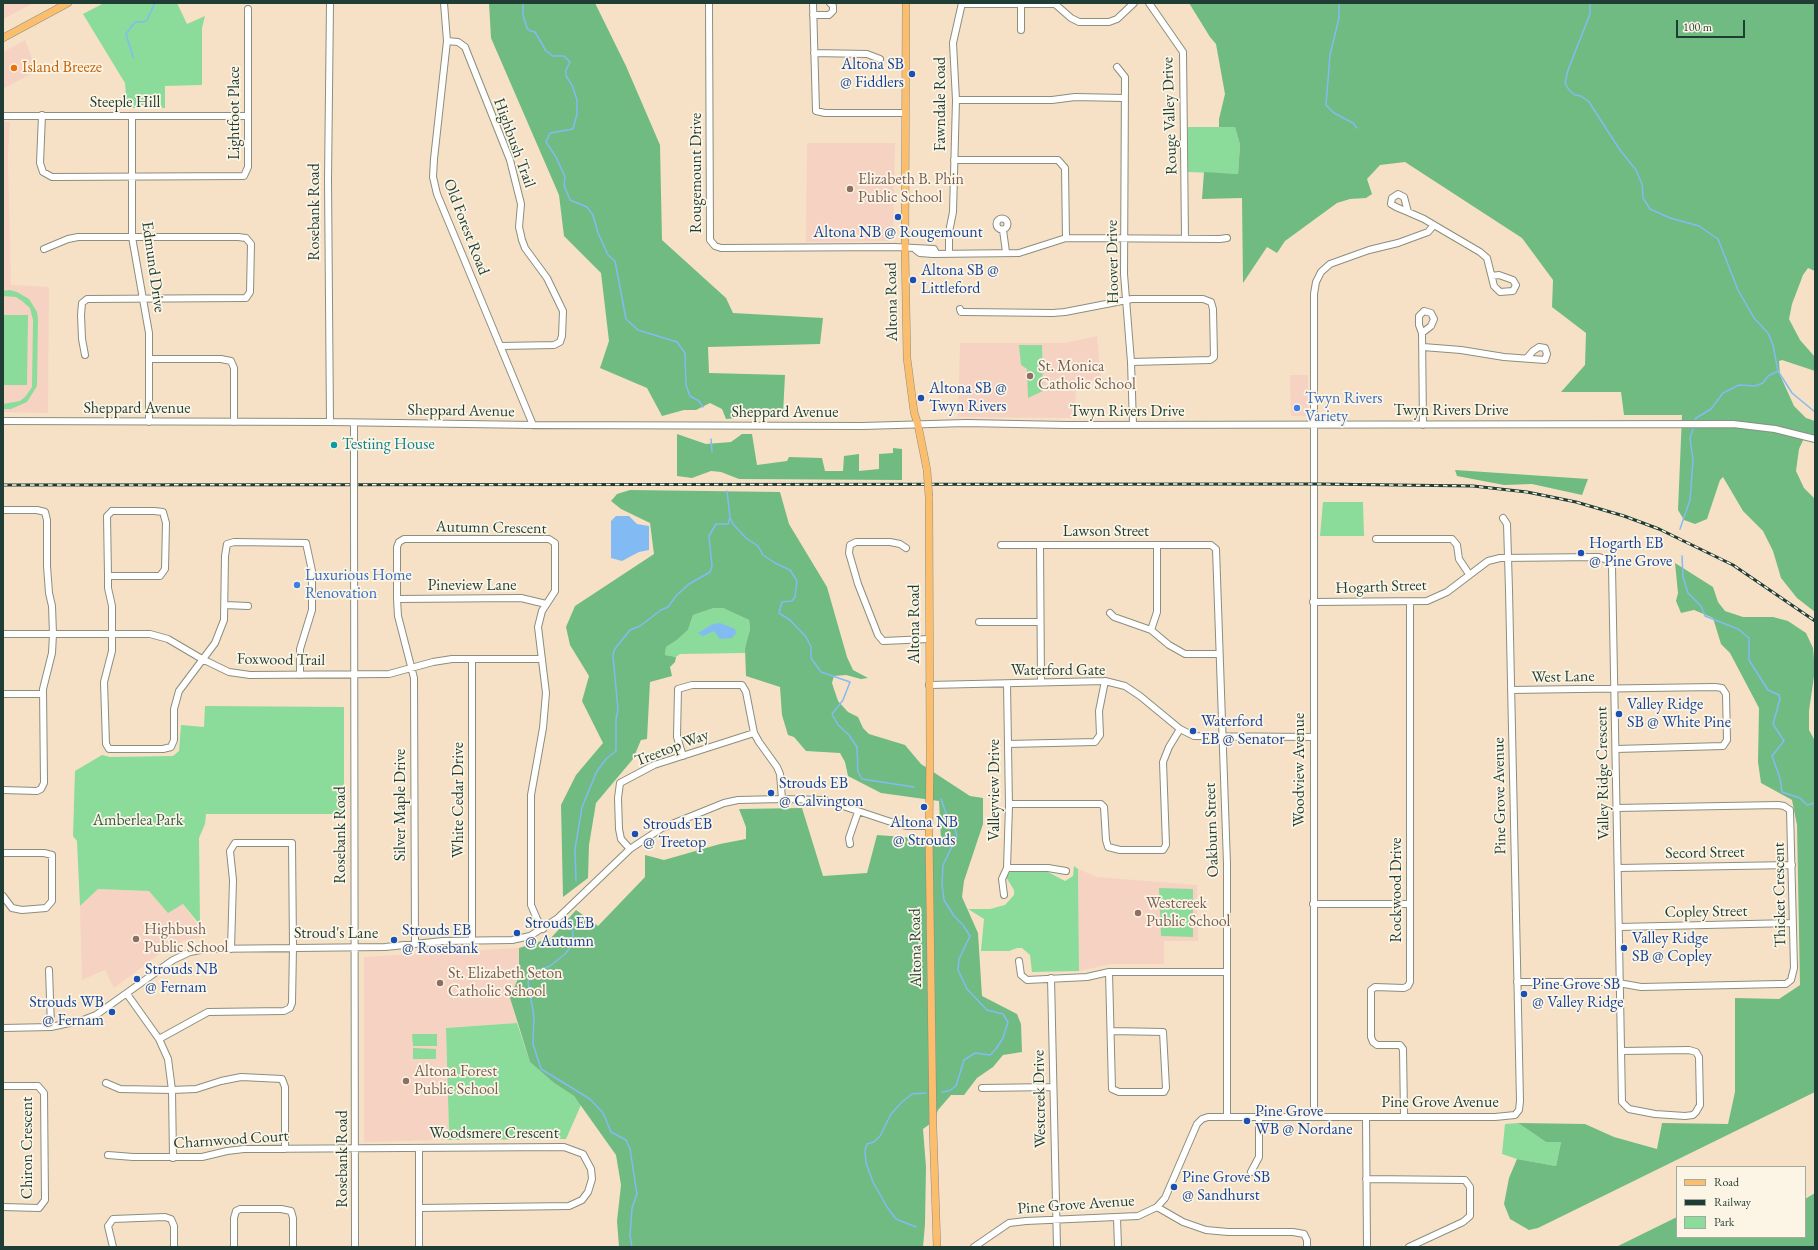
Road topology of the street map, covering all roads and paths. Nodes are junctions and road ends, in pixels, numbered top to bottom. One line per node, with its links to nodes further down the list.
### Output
1 (68, 3): 15 (main road)
2 (330, 3): 55 (street, Rosebank Road)
3 (444, 3): 16 (street, Old Forest Road)
4 (709, 3): 37 (street, Rougemount Drive)
5 (813, 3): 13 (street)
6 (830, 3): 13 (street)
7 (906, 3): 22 (main road, Altona Road)
8 (962, 3): 11 (street); 21 (street, Fawndale Road)
9 (1134, 3): 11 (street)
10 (1149, 3): 36 (street, Rouge Valley Drive)
11 (1022, 4): 14 (street)
12 (248, 9): 26 (street, Lightfoot Place)
13 (813, 15): 17 (street)
14 (1021, 30)
15 (3, 38)
16 (447, 41): 46 (street, Old Forest Road); 46 (street, Highbush Trail)
17 (814, 53): 18 (street); 22 (street)
18 (880, 59)
19 (1117, 68): 20 (street, Hoover Drive)
20 (1124, 98): 21 (street); 35 (street, Hoover Drive)
21 (956, 100): 27 (street, Fawndale Road)
22 (905, 113): 37 (main road, Altona Road)
23 (42, 115): 24 (street, Steeple Hill); 25 (street, Steeple Hill); 28 (street)
24 (3, 116)
25 (132, 116): 26 (street, Steeple Hill); 28 (street, Edmund Drive)
26 (247, 116): 28 (street, Lightfoot Place)
27 (954, 160): 33 (street); 40 (street, Fawndale Road)
28 (132, 176): 32 (street, Edmund Drive)
29 (1408, 212): 30 (street)
30 (1434, 225): 41 (street); 57 (street, Woodview Avenue)
31 (1003, 230): 39 (street)
32 (132, 237): 38 (street); 42 (street, Edmund Drive); 42 (street)
33 (1066, 238): 35 (street); 39 (street)
34 (1227, 238): 36 (street)
35 (1125, 239): 36 (street); 43 (street, Hoover Drive)
36 (1185, 239)
37 (905, 248): 40 (street); 59 (main road, Altona Road)
38 (44, 249)
39 (1006, 252): 40 (street)
40 (949, 253)
41 (1492, 276)
42 (143, 298): 48 (street); 50 (street, Edmund Drive)
43 (1125, 300): 44 (street); 51 (street, Hoover Drive); 51 (street)
44 (960, 309)
45 (1422, 333): 47 (street)
46 (501, 346): 58 (street, Old Forest Road)
47 (1423, 347): 49 (street); 61 (street)
48 (85, 355)
49 (1527, 358)
50 (149, 359): 53 (street, Edmund Drive); 54 (street)
51 (1131, 362): 60 (street, Hoover Drive)
52 (3, 421): 53 (street, Sheppard Avenue)
53 (150, 422): 54 (street, Sheppard Avenue)
54 (234, 422): 55 (street, Sheppard Avenue)
55 (330, 422): 56 (street, Sheppard Avenue)
56 (354, 423): 58 (street, Sheppard Avenue); 93 (street, Rosebank Road, bridge)
57 (1313, 424): 60 (street, Twyn Rivers Drive); 61 (street, Twyn Rivers Drive); 75 (street, Woodview Avenue)
58 (533, 425): 59 (street, Sheppard Avenue)
59 (918, 425): 60 (street, Twyn Rivers Drive); 87 (main road, Altona Road, bridge)
60 (1133, 425)
61 (1424, 425): 62 (street, Twyn Rivers Drive)
62 (1815, 439)
63 (3, 510): 85 (street)
64 (1503, 518): 71 (street, Pine Grove Avenue)
65 (1376, 539): 72 (street)
66 (1001, 545): 69 (street, Lawson Street)
67 (1157, 545): 68 (street, Lawson Street); 69 (street, Lawson Street); 83 (street)
68 (1211, 545): 88 (street, Oakburn Street)
69 (1040, 546): 82 (street)
70 (906, 548): 87 (street)
71 (1508, 558): 72 (street, Hogarth Street); 99 (street, Valley Ridge Crescent); 100 (street, Pine Grove Avenue)
72 (1469, 574): 76 (street, Hogarth Street)
73 (108, 576): 73 (street); 86 (street)
74 (397, 599): 77 (street, Pineview Lane); 77 (street, Autumn Crescent); 92 (street, Autumn Crescent)
75 (1314, 602): 76 (street, Hogarth Street); 106 (street, Woodview Avenue)
76 (1410, 602): 126 (street, Rockwood Drive)
77 (546, 604): 90 (street, Autumn Crescent)
78 (226, 605): 79 (street); 89 (street); 94 (street)
79 (248, 606)
80 (1110, 613): 83 (street)
81 (979, 622): 82 (street)
82 (1040, 622): 96 (street)
83 (1151, 630): 88 (street)
84 (3, 634): 85 (street, Foxwood Trail)
85 (53, 634): 86 (street, Foxwood Trail); 102 (street)
86 (112, 634): 89 (street, Foxwood Trail); 89 (street)
87 (929, 639): 98 (main road, Altona Road)
88 (1219, 654): 105 (street, Oakburn Street)
89 (202, 659): 94 (street, Foxwood Trail)
90 (542, 659): 91 (street, Foxwood Trail); 129 (street, Autumn Crescent)
91 (472, 660): 92 (street, Foxwood Trail); 130 (street, White Cedar Drive)
92 (412, 667): 93 (street, Foxwood Trail); 131 (street, Silver Maple Drive)
93 (354, 674): 94 (street, Foxwood Trail); 133 (street, Rosebank Road)
94 (300, 675)
95 (1105, 681): 96 (street, Waterford Gate); 103 (street, Waterford Gate); 107 (street)
96 (1041, 682): 97 (street, Waterford Gate)
97 (1007, 684): 98 (street, Waterford Gate); 107 (street, Valleyview Drive)
98 (929, 685): 115 (main road, Altona Road)
99 (1614, 689): 100 (street, West Lane); 108 (street, Valley Ridge Crescent); 108 (street, West Lane)
100 (1511, 690): 140 (street, Pine Grove Avenue)
101 (3, 694): 102 (street)
102 (43, 694): 110 (street)
103 (1180, 729): 105 (street, Waterford Gate); 112 (street)
104 (754, 733): 109 (street, Treetop Way); 109 (street); 111 (street)
105 (1222, 737): 106 (street, Waterford Gate); 138 (street, Oakburn Street)
106 (1314, 737): 125 (street, Woodview Avenue)
107 (1008, 744): 112 (street, Valleyview Drive)
108 (1616, 749): 113 (street, Valley Ridge Crescent)
109 (683, 756): 117 (street, Treetop Way)
110 (3, 790)
111 (782, 799): 114 (street, Stroud's Lane); 117 (street, Stroud's Lane)
112 (1009, 804): 120 (street, Valleyview Drive)
113 (1616, 808): 119 (street, Thicket Crescent); 121 (street, Valley Ridge Crescent)
114 (858, 812): 115 (street, Stroud's Lane); 116 (street)
115 (928, 826): 176 (main road, Altona Road)
116 (850, 844)
117 (630, 850): 129 (street, Stroud's Lane)
118 (3, 853): 124 (street)
119 (1792, 865): 121 (street, Secord Street); 127 (street, Thicket Crescent)
120 (1008, 868): 122 (street); 123 (street, Valleyview Drive)
121 (1618, 868): 128 (street, Valley Ridge Crescent)
122 (1066, 871)
123 (1004, 895)
124 (3, 896)
125 (1313, 904): 126 (street); 155 (street, Woodview Avenue)
126 (1410, 904): 156 (street, Rockwood Drive)
127 (1793, 923): 128 (street, Copley Street); 141 (street, Thicket Crescent)
128 (1619, 927): 141 (street, Valley Ridge Crescent)
129 (543, 929): 130 (street, Stroud's Lane)
130 (472, 941): 131 (street, Stroud's Lane)
131 (415, 943): 133 (street, Stroud's Lane)
132 (293, 948): 133 (street, Stroud's Lane); 134 (street, Stroud's Lane); 134 (street); 146 (street)
133 (356, 948): 158 (street, Rosebank Road)
134 (231, 949): 142 (street, Stroud's Lane)
135 (1019, 961): 139 (street)
136 (49, 970): 143 (street)
137 (1109, 972): 138 (street); 139 (street); 145 (street)
138 (1227, 972): 153 (street, Oakburn Street)
139 (1051, 978): 150 (street, Westcreek Drive)
140 (1517, 982): 141 (street); 156 (street, Pine Grove Avenue)
141 (1619, 983): 147 (street, Valley Ridge Crescent)
142 (127, 994): 143 (street, Stroud's Lane); 146 (street)
143 (51, 1027): 144 (street, Stroud's Lane)
144 (3, 1028)
145 (1111, 1031): 145 (street)
146 (159, 1039): 152 (street)
147 (1622, 1051): 147 (street, Valley Ridge Crescent)
148 (106, 1083): 152 (street)
149 (3, 1086): 165 (street, Chiron Crescent)
150 (1052, 1087): 151 (street); 169 (street, Westcreek Drive)
151 (982, 1088)
152 (172, 1090): 160 (street); 162 (street)
153 (1227, 1116): 154 (street, Pine Grove Avenue); 166 (street, Pine Grove Avenue)
154 (1259, 1116): 155 (street, Pine Grove Avenue); 163 (street)
155 (1314, 1116): 157 (street, Pine Grove Avenue)
156 (1404, 1116): 157 (street, Pine Grove Avenue)
157 (1366, 1117): 164 (street)
158 (355, 1148): 159 (street, Woodsmere Crescent); 160 (street, Charnwood Court); 174 (street, Rosebank Road)
159 (418, 1148): 167 (street); 167 (street, Woodsmere Crescent)
160 (285, 1149): 162 (street, Charnwood Court)
161 (108, 1155): 162 (street, Charnwood Court)
162 (173, 1158)
163 (1251, 1172)
164 (1366, 1179): 181 (street); 182 (street)
165 (3, 1207)
166 (1157, 1207): 168 (street, Pine Grove Avenue); 180 (street)
167 (419, 1208): 175 (street)
168 (1117, 1218): 169 (street, Pine Grove Avenue); 179 (street)
169 (1056, 1220): 177 (street, Pine Grove Avenue); 178 (street, Westcreek Drive)
170 (113, 1247): 171 (street)
171 (174, 1247)
172 (234, 1247): 173 (street)
173 (294, 1247)
174 (355, 1247)
175 (419, 1247)
176 (937, 1247)
177 (974, 1247)
178 (1057, 1247)
179 (1118, 1247)
180 (1308, 1247)
181 (1367, 1247)
182 (1409, 1247)

